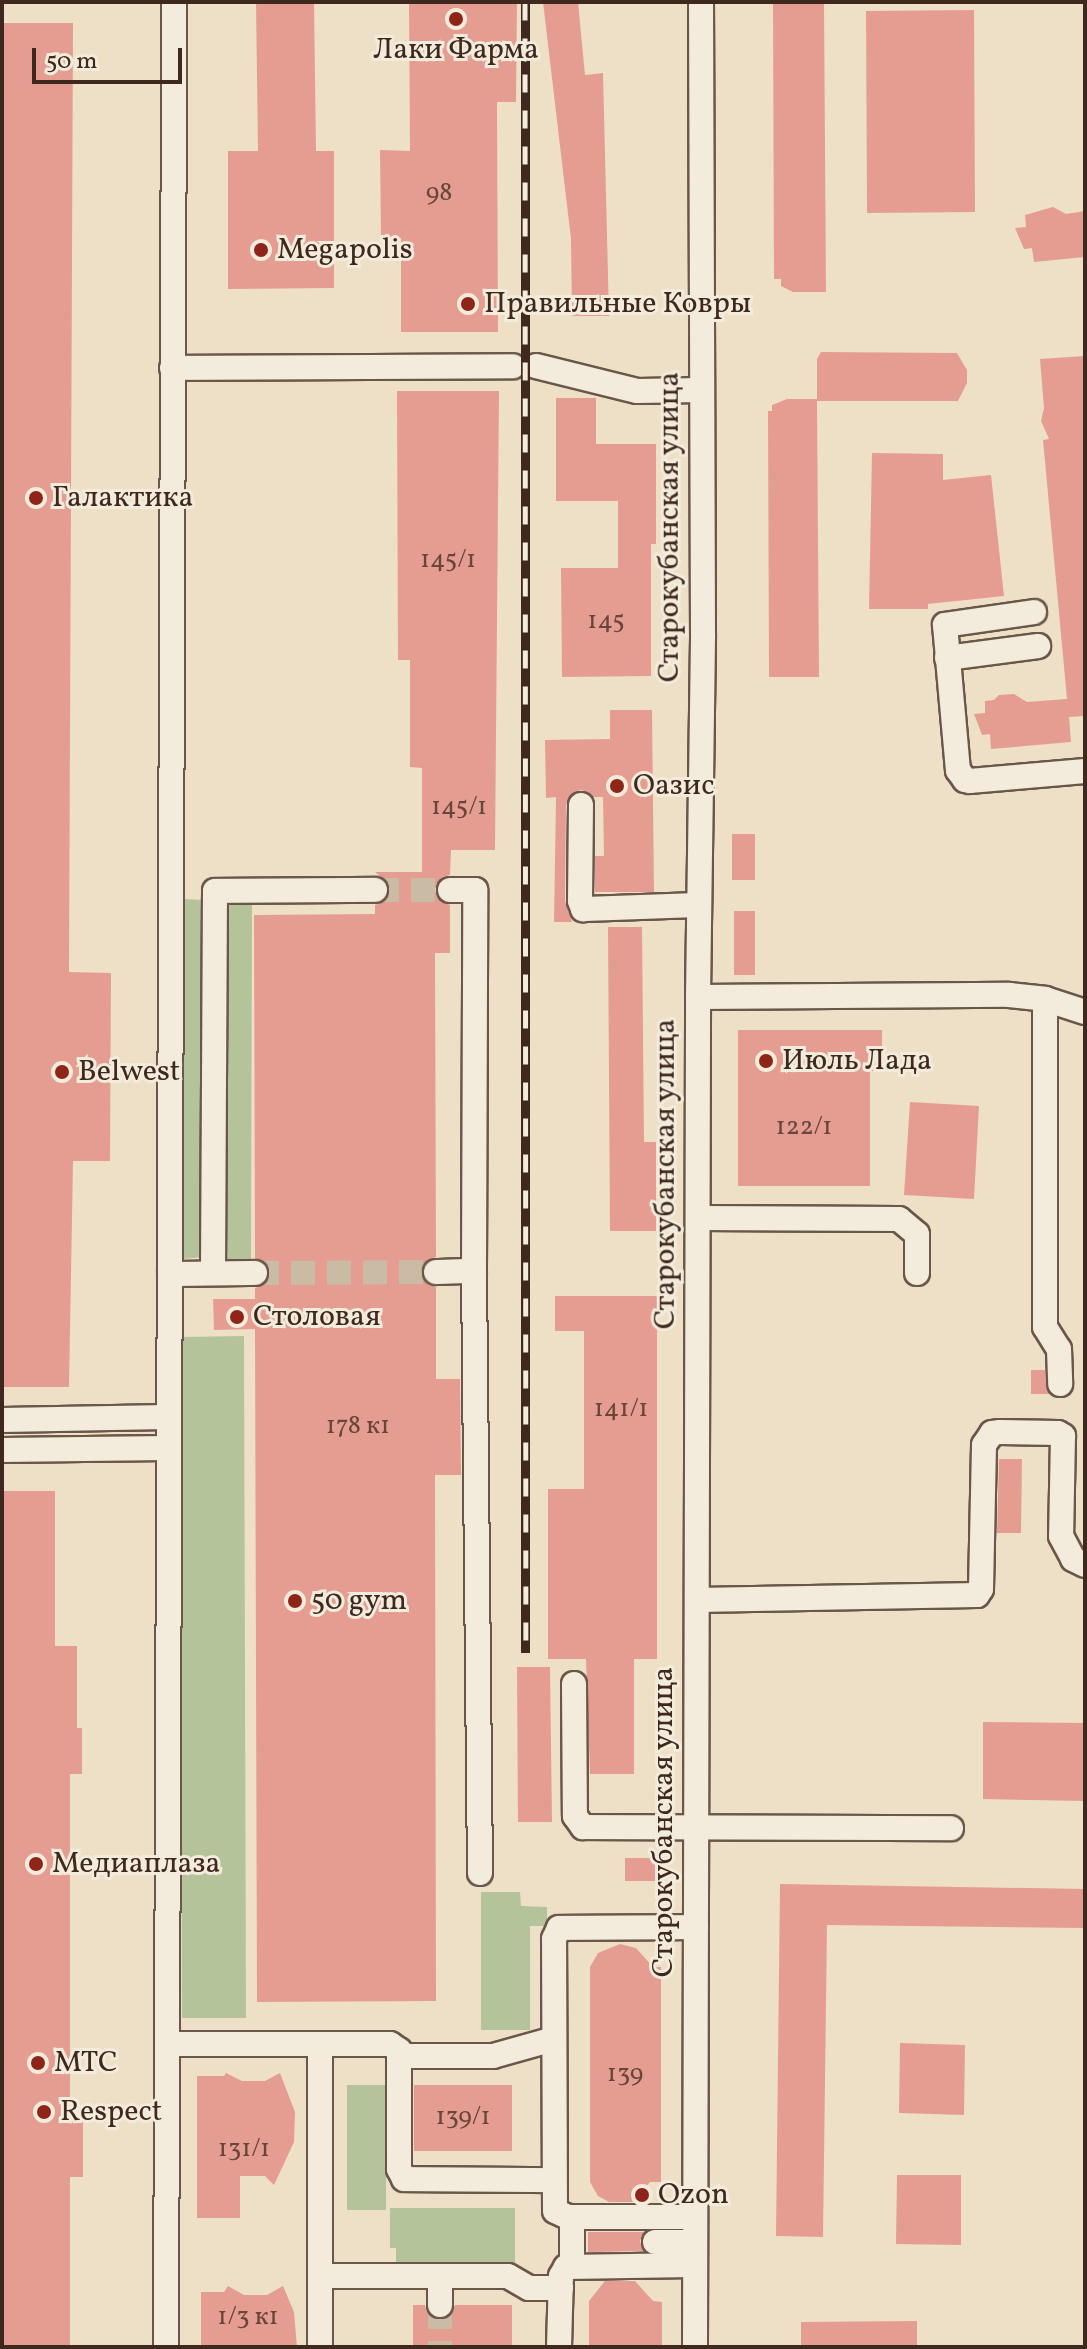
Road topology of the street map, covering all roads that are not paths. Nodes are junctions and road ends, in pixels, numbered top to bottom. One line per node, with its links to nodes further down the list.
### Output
1 (174, 2): 3 (street)
2 (701, 2): 4 (street, Старокубанская улица)
3 (172, 368): 4 (street); 22 (street)
4 (702, 390): 12 (street, Старокубанская улица)
5 (1034, 612): 7 (street)
6 (1038, 646): 7 (street)
7 (947, 658): 8 (street)
8 (1085, 771)
9 (581, 805): 12 (street)
10 (375, 890): 19 (street)
11 (450, 890): 17 (street)
12 (699, 905): 13 (street, Старокубанская улица)
13 (698, 997): 14 (street); 16 (street, Старокубанская улица)
14 (1045, 999): 15 (street); 23 (street)
15 (1085, 1012)
16 (698, 1218): 21 (street); 30 (street, Старокубанская улица)
17 (474, 1271): 18 (street); 34 (street)
18 (436, 1272)
19 (213, 1273): 20 (street); 22 (street)
20 (255, 1273)
21 (917, 1273)
22 (170, 1274): 24 (street)
23 (1060, 1384)
24 (167, 1417): 25 (street); 26 (street)
25 (2, 1420)
26 (167, 1448): 27 (street); 37 (street)
27 (2, 1450)
28 (1074, 1460): 29 (street); 30 (street)
29 (1085, 1565)
30 (697, 1600): 32 (street, Старокубанская улица)
31 (574, 1684): 32 (street)
32 (696, 1828): 33 (street); 35 (street, Старокубанская улица)
33 (951, 1828)
34 (480, 1873)
35 (696, 1927): 36 (street); 42 (street, Старокубанская улица)
36 (554, 2039): 39 (street); 40 (street)
37 (167, 2044): 38 (street); 50 (street)
38 (320, 2044): 39 (street); 46 (street)
39 (399, 2056): 40 (street)
40 (554, 2180): 41 (street)
41 (572, 2217): 42 (street); 45 (street)
42 (695, 2217): 44 (street, Старокубанская улица)
43 (655, 2242): 44 (street)
44 (694, 2254): 45 (street); 53 (street, Старокубанская улица)
45 (572, 2265): 48 (street)
46 (320, 2276): 47 (street); 51 (street)
47 (440, 2276): 48 (street); 49 (street)
48 (561, 2288): 52 (street)
49 (440, 2305)
50 (166, 2347)
51 (320, 2347)
52 (559, 2347)
53 (695, 2347)

